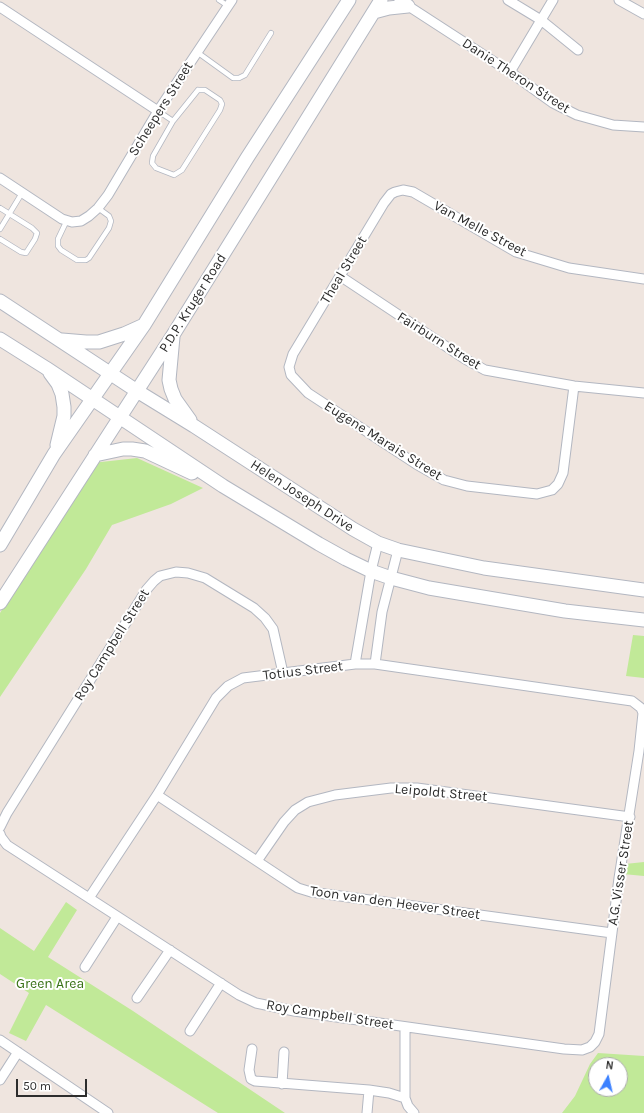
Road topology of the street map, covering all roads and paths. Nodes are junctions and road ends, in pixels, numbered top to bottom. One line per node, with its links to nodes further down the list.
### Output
1 (219, 0): 7 (lane)
2 (349, 0): 32 (street)
3 (381, 0): 10 (street, P.D.P. Kruger Road)
4 (508, 0): 12 (street)
5 (553, 0): 12 (street)
6 (619, 0): 11 (street)
7 (230, 3): 15 (street, Scheepers Street)
8 (406, 4): 10 (street); 16 (street, Danie Theron Street)
9 (0, 7): 17 (street)
10 (374, 12): 33 (street, P.D.P. Kruger Road)
11 (644, 14)
12 (542, 20): 14 (street); 16 (street)
13 (271, 33): 15 (lane)
14 (578, 50)
15 (197, 52): 17 (street, Scheepers Street)
16 (510, 72): 19 (street, Danie Theron Street)
17 (158, 111): 18 (lane); 24 (street, Scheepers Street)
18 (173, 121): 18 (lane)
19 (644, 127)
20 (0, 178): 22 (street)
21 (413, 192): 29 (street, Theal Street); 30 (street, Van Melle Street)
22 (22, 193): 25 (lane); 26 (street)
23 (0, 208): 25 (lane)
24 (98, 208): 26 (street, Scheepers Street); 26 (lane)
25 (10, 214): 27 (lane); 28 (lane)
26 (67, 220)
27 (0, 229)
28 (0, 239)
29 (340, 276): 36 (street, Theal Street); 39 (street, Fairburn Street)
30 (644, 279)
31 (0, 301): 35 (street, Helen Joseph Drive)
32 (144, 325): 35 (street); 38 (street)
33 (173, 335): 40 (street, P.D.P. Kruger Road); 44 (street)
34 (0, 339): 37 (street)
35 (59, 339): 38 (street, Helen Joseph Drive)
36 (289, 367): 39 (street, Eugene Marais Street)
37 (46, 368): 42 (street); 45 (street)
38 (111, 373): 40 (street, Helen Joseph Drive); 42 (street)
39 (574, 386): 41 (street, Fairburn Street)
40 (137, 391): 43 (street, P.D.P. Kruger Road); 44 (street, Helen Joseph Drive)
41 (644, 393)
42 (92, 399): 43 (street); 45 (street)
43 (120, 416): 46 (street, P.D.P. Kruger Road); 47 (street)
44 (194, 426): 48 (street, Helen Joseph Drive)
45 (54, 454): 49 (street)
46 (95, 455): 47 (street); 54 (street, P.D.P. Kruger Road)
47 (223, 486): 51 (street)
48 (378, 543): 50 (street, Helen Joseph Drive); 51 (street)
49 (0, 545)
50 (398, 550): 52 (street); 53 (street, Helen Joseph Drive)
51 (371, 571): 52 (street); 56 (street)
52 (391, 578): 55 (street); 57 (street)
53 (644, 590)
54 (0, 603)
55 (644, 620)
56 (355, 664): 57 (street, Totius Street); 58 (street, Totius Street)
57 (375, 664): 59 (street, Totius Street)
58 (283, 673): 60 (street, Totius Street); 62 (street, Roy Campbell Street)
59 (632, 701): 61 (street, A.G. Visser Street)
60 (157, 795): 64 (street, Toon van den Heever Street); 65 (street, Totius Street)
61 (630, 817): 64 (street, Leipoldt Street); 67 (street, A.G. Visser Street)
62 (0, 827)
63 (0, 834): 65 (street, Roy Campbell Street)
64 (257, 861): 67 (street, Toon van den Heever Street)
65 (88, 898): 66 (street, Roy Campbell Street)
66 (117, 917): 68 (street, Roy Campbell Street); 69 (street)
67 (612, 933): 75 (street, A.G. Visser Street)
68 (170, 950): 70 (street, Roy Campbell Street); 71 (street)
69 (85, 967)
70 (221, 983): 72 (street, Roy Campbell Street); 73 (street)
71 (137, 998)
72 (405, 1027): 75 (street, Roy Campbell Street); 82 (street)
73 (190, 1031)
74 (0, 1040): 77 (street)
75 (590, 1047)
76 (252, 1049): 80 (street)
77 (18, 1052): 79 (street); 83 (street)
78 (284, 1052): 80 (street)
79 (0, 1080)
80 (282, 1084): 81 (street)
81 (369, 1090): 82 (street); 84 (street)
82 (405, 1098): 85 (street)
83 (108, 1113)
84 (366, 1113)
85 (414, 1113)

